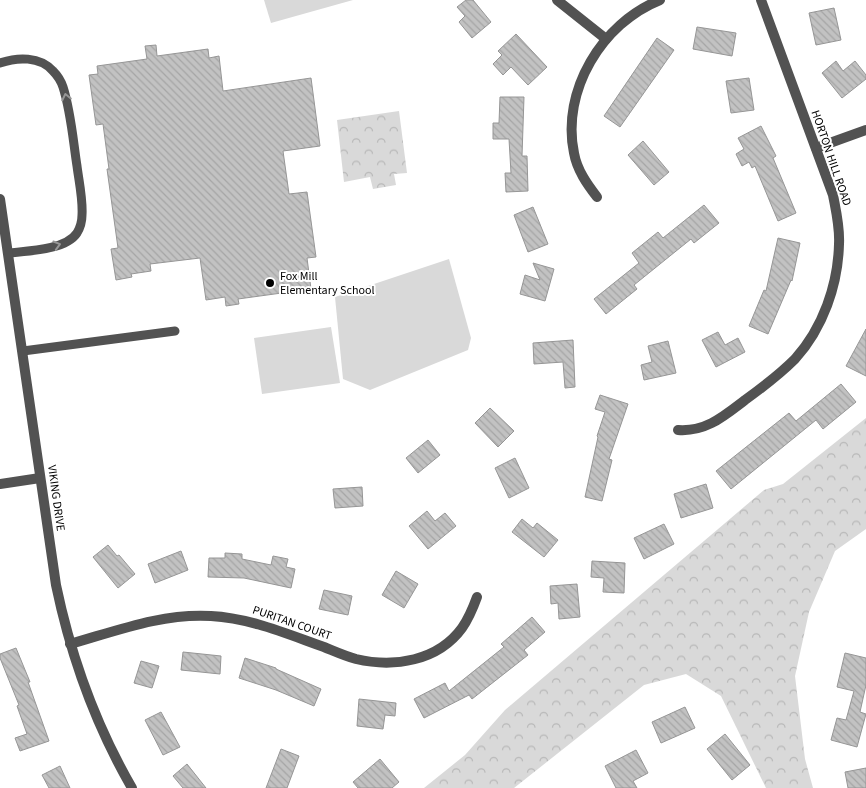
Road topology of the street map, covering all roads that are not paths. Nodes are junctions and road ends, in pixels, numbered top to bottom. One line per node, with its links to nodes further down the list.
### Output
1 (557, 0): 4 (street)
2 (660, 0): 4 (street)
3 (761, 0): 7 (street, HORTON HILL ROAD)
4 (606, 39): 8 (street)
5 (0, 64): 10 (lane, one-way to 5)
6 (866, 130): 7 (street)
7 (816, 148): 13 (street, HORTON HILL ROAD)
8 (597, 197)
9 (0, 199): 10 (street, VIKING DRIVE)
10 (9, 253): 12 (street, VIKING DRIVE)
11 (174, 331): 12 (lane)
12 (23, 351): 14 (street, VIKING DRIVE)
13 (678, 430)
14 (40, 478): 15 (street); 17 (street, VIKING DRIVE)
15 (0, 484)
16 (477, 597): 17 (street, PURITAN COURT)
17 (70, 644): 18 (street, VIKING DRIVE)
18 (132, 788)

